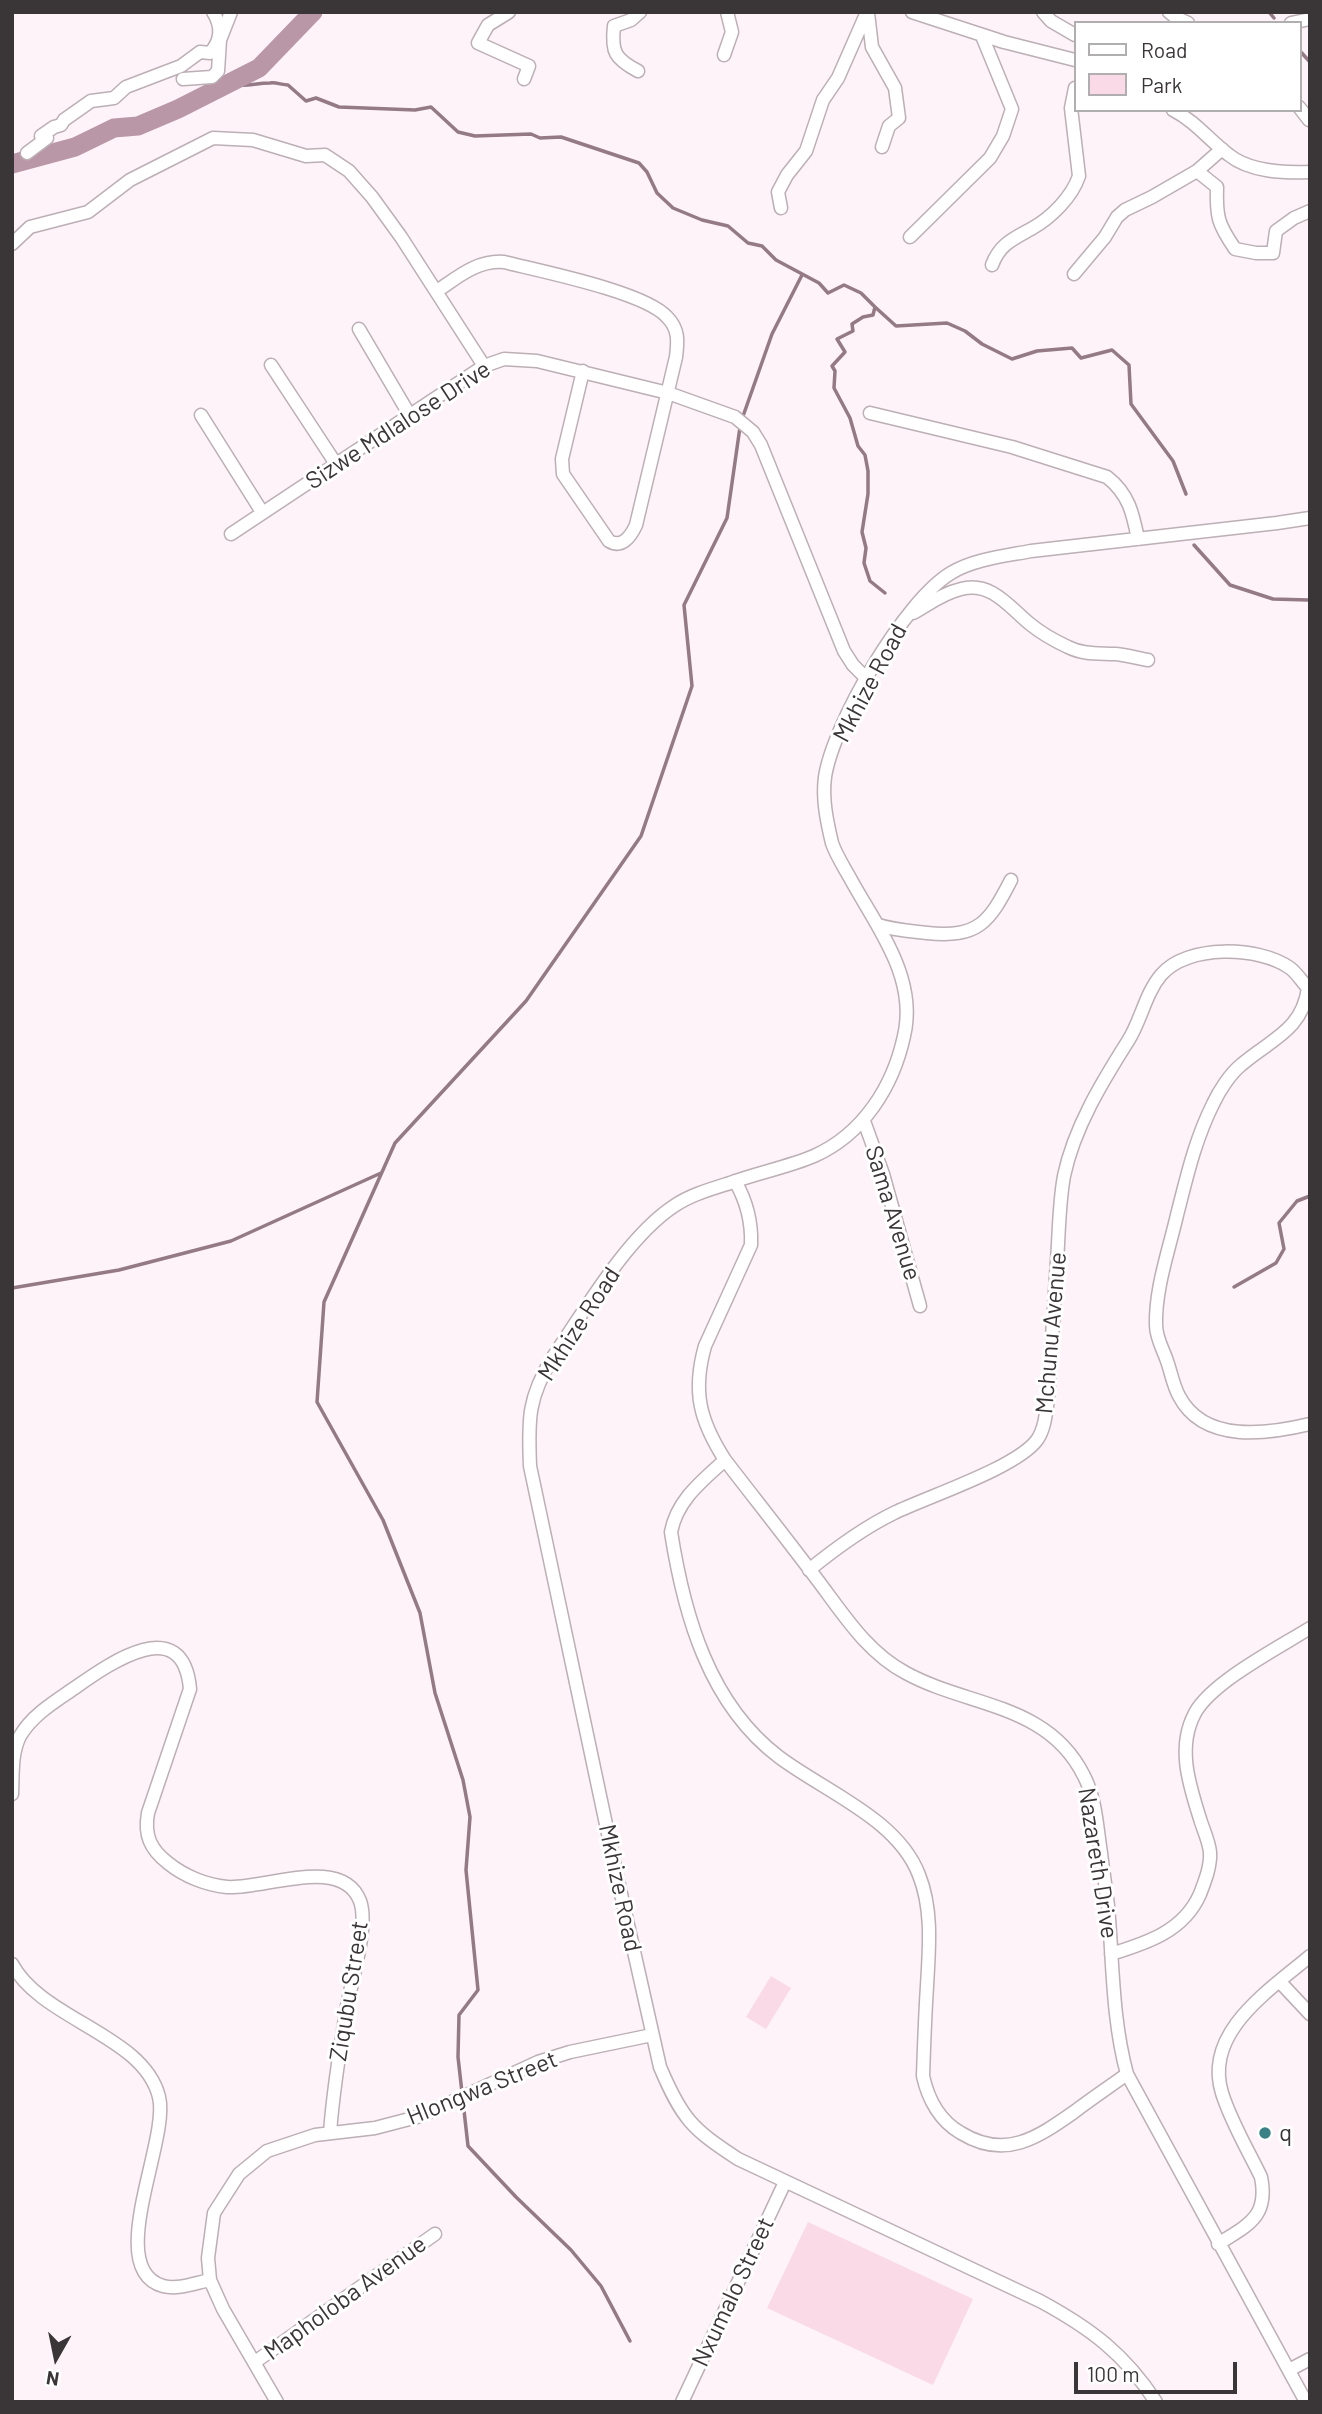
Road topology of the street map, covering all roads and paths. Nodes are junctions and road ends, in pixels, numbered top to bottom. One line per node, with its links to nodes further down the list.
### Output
1 (212, 12): 11 (street)
2 (231, 12): 11 (street)
3 (509, 12): 16 (street)
4 (640, 12): 14 (street)
5 (727, 12): 12 (street)
6 (868, 12): 19 (street); 24 (street)
7 (912, 12): 10 (street)
8 (1044, 13): 9 (street)
9 (1074, 34)
10 (982, 36): 13 (street); 26 (street)
11 (220, 40): 15 (street); 21 (street)
12 (723, 55)
13 (1074, 60)
14 (638, 71)
15 (183, 79)
16 (524, 79)
17 (1074, 93): 28 (street)
18 (1175, 112): 20 (street)
19 (882, 147)
20 (1222, 149): 22 (street); 23 (street)
21 (27, 153)
22 (1197, 171): 25 (street); 29 (street)
23 (1310, 172)
24 (781, 208)
25 (1310, 211)
26 (910, 237)
27 (12, 244): 30 (street)
28 (992, 265)
29 (1074, 274)
30 (437, 291): 33 (street); 35 (street)
31 (359, 329): 37 (street)
32 (271, 365): 39 (street)
33 (484, 366): 34 (street, Sizwe Mdlalose Drive); 37 (street, Sizwe Mdlalose Drive)
34 (583, 371): 35 (street, Sizwe Mdlalose Drive); 35 (street)
35 (668, 393): 46 (street, Sizwe Mdlalose Drive)
36 (870, 413): 43 (street)
37 (409, 414): 39 (street, Sizwe Mdlalose Drive)
38 (201, 415): 40 (street)
39 (336, 464): 40 (street, Sizwe Mdlalose Drive)
40 (262, 512): 42 (street, Sizwe Mdlalose Drive)
41 (1309, 521): 43 (street, Mkhize Road)
42 (231, 534)
43 (1138, 539): 44 (street, Mkhize Road)
44 (905, 617): 45 (street); 46 (street, Mkhize Road)
45 (1148, 660)
46 (867, 679): 48 (street, Mkhize Road)
47 (1011, 880): 48 (street)
48 (878, 925): 49 (street, Mkhize Road)
49 (864, 1121): 50 (street, Mkhize Road); 51 (street, Sama Avenue)
50 (735, 1181): 53 (street, Nazareth Drive); 62 (street, Mkhize Road)
51 (920, 1306)
52 (1310, 1423): 54 (street, Mchunu Avenue)
53 (725, 1460): 54 (street, Nazareth Drive); 63 (street)
54 (810, 1570): 57 (street, Nazareth Drive)
55 (1310, 1628): 57 (street)
56 (12, 1794): 64 (street, Ziqubu Street)
57 (1111, 1954): 63 (street, Nazareth Drive)
58 (1310, 1956): 60 (street)
59 (12, 1964): 68 (street)
60 (1280, 1982): 61 (street); 67 (street)
61 (1310, 2014)
62 (652, 2035): 64 (street, Hlongwa Street); 65 (street, Mkhize Road)
63 (1127, 2074): 67 (street, Nazareth Drive)
64 (330, 2133): 68 (street, Hlongwa Street)
65 (785, 2182): 73 (street, Nxumalo Street); 74 (street, Mkhize Road)
66 (435, 2234): 70 (street, Mapholoba Avenue)
67 (1218, 2244): 71 (street, Nazareth Drive)
68 (210, 2280): 70 (street, Hlongwa Street)
69 (1310, 2359): 71 (street)
70 (255, 2362): 72 (street, Hlongwa Street)
71 (1289, 2370): 75 (street, Nazareth Drive)
72 (277, 2402)
73 (682, 2402)
74 (1156, 2402)
75 (1306, 2402)

